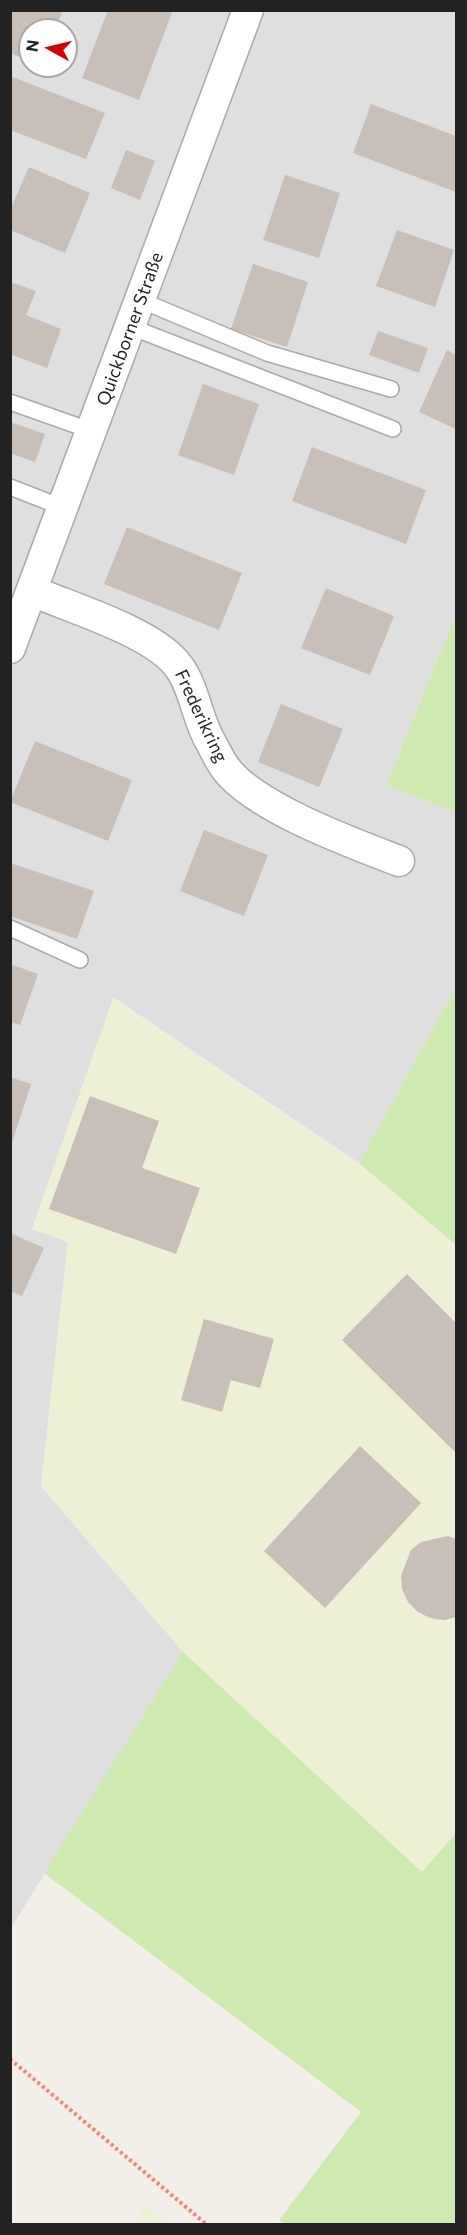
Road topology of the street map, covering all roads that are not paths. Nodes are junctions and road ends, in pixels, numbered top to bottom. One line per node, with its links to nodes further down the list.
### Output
1 (248, 10): 2 (street, Quickborner Straße)
2 (136, 314): 3 (lane); 5 (lane); 6 (street, Quickborner Straße)
3 (391, 389)
4 (10, 402): 6 (lane)
5 (393, 429)
6 (92, 431): 8 (street, Quickborner Straße)
7 (10, 487): 8 (lane)
8 (63, 508): 9 (street, Quickborner Straße)
9 (32, 591): 10 (street, Quickborner Straße); 11 (street, Frederikring)
10 (10, 648)
11 (399, 861)
12 (10, 928): 13 (lane)
13 (80, 960)

